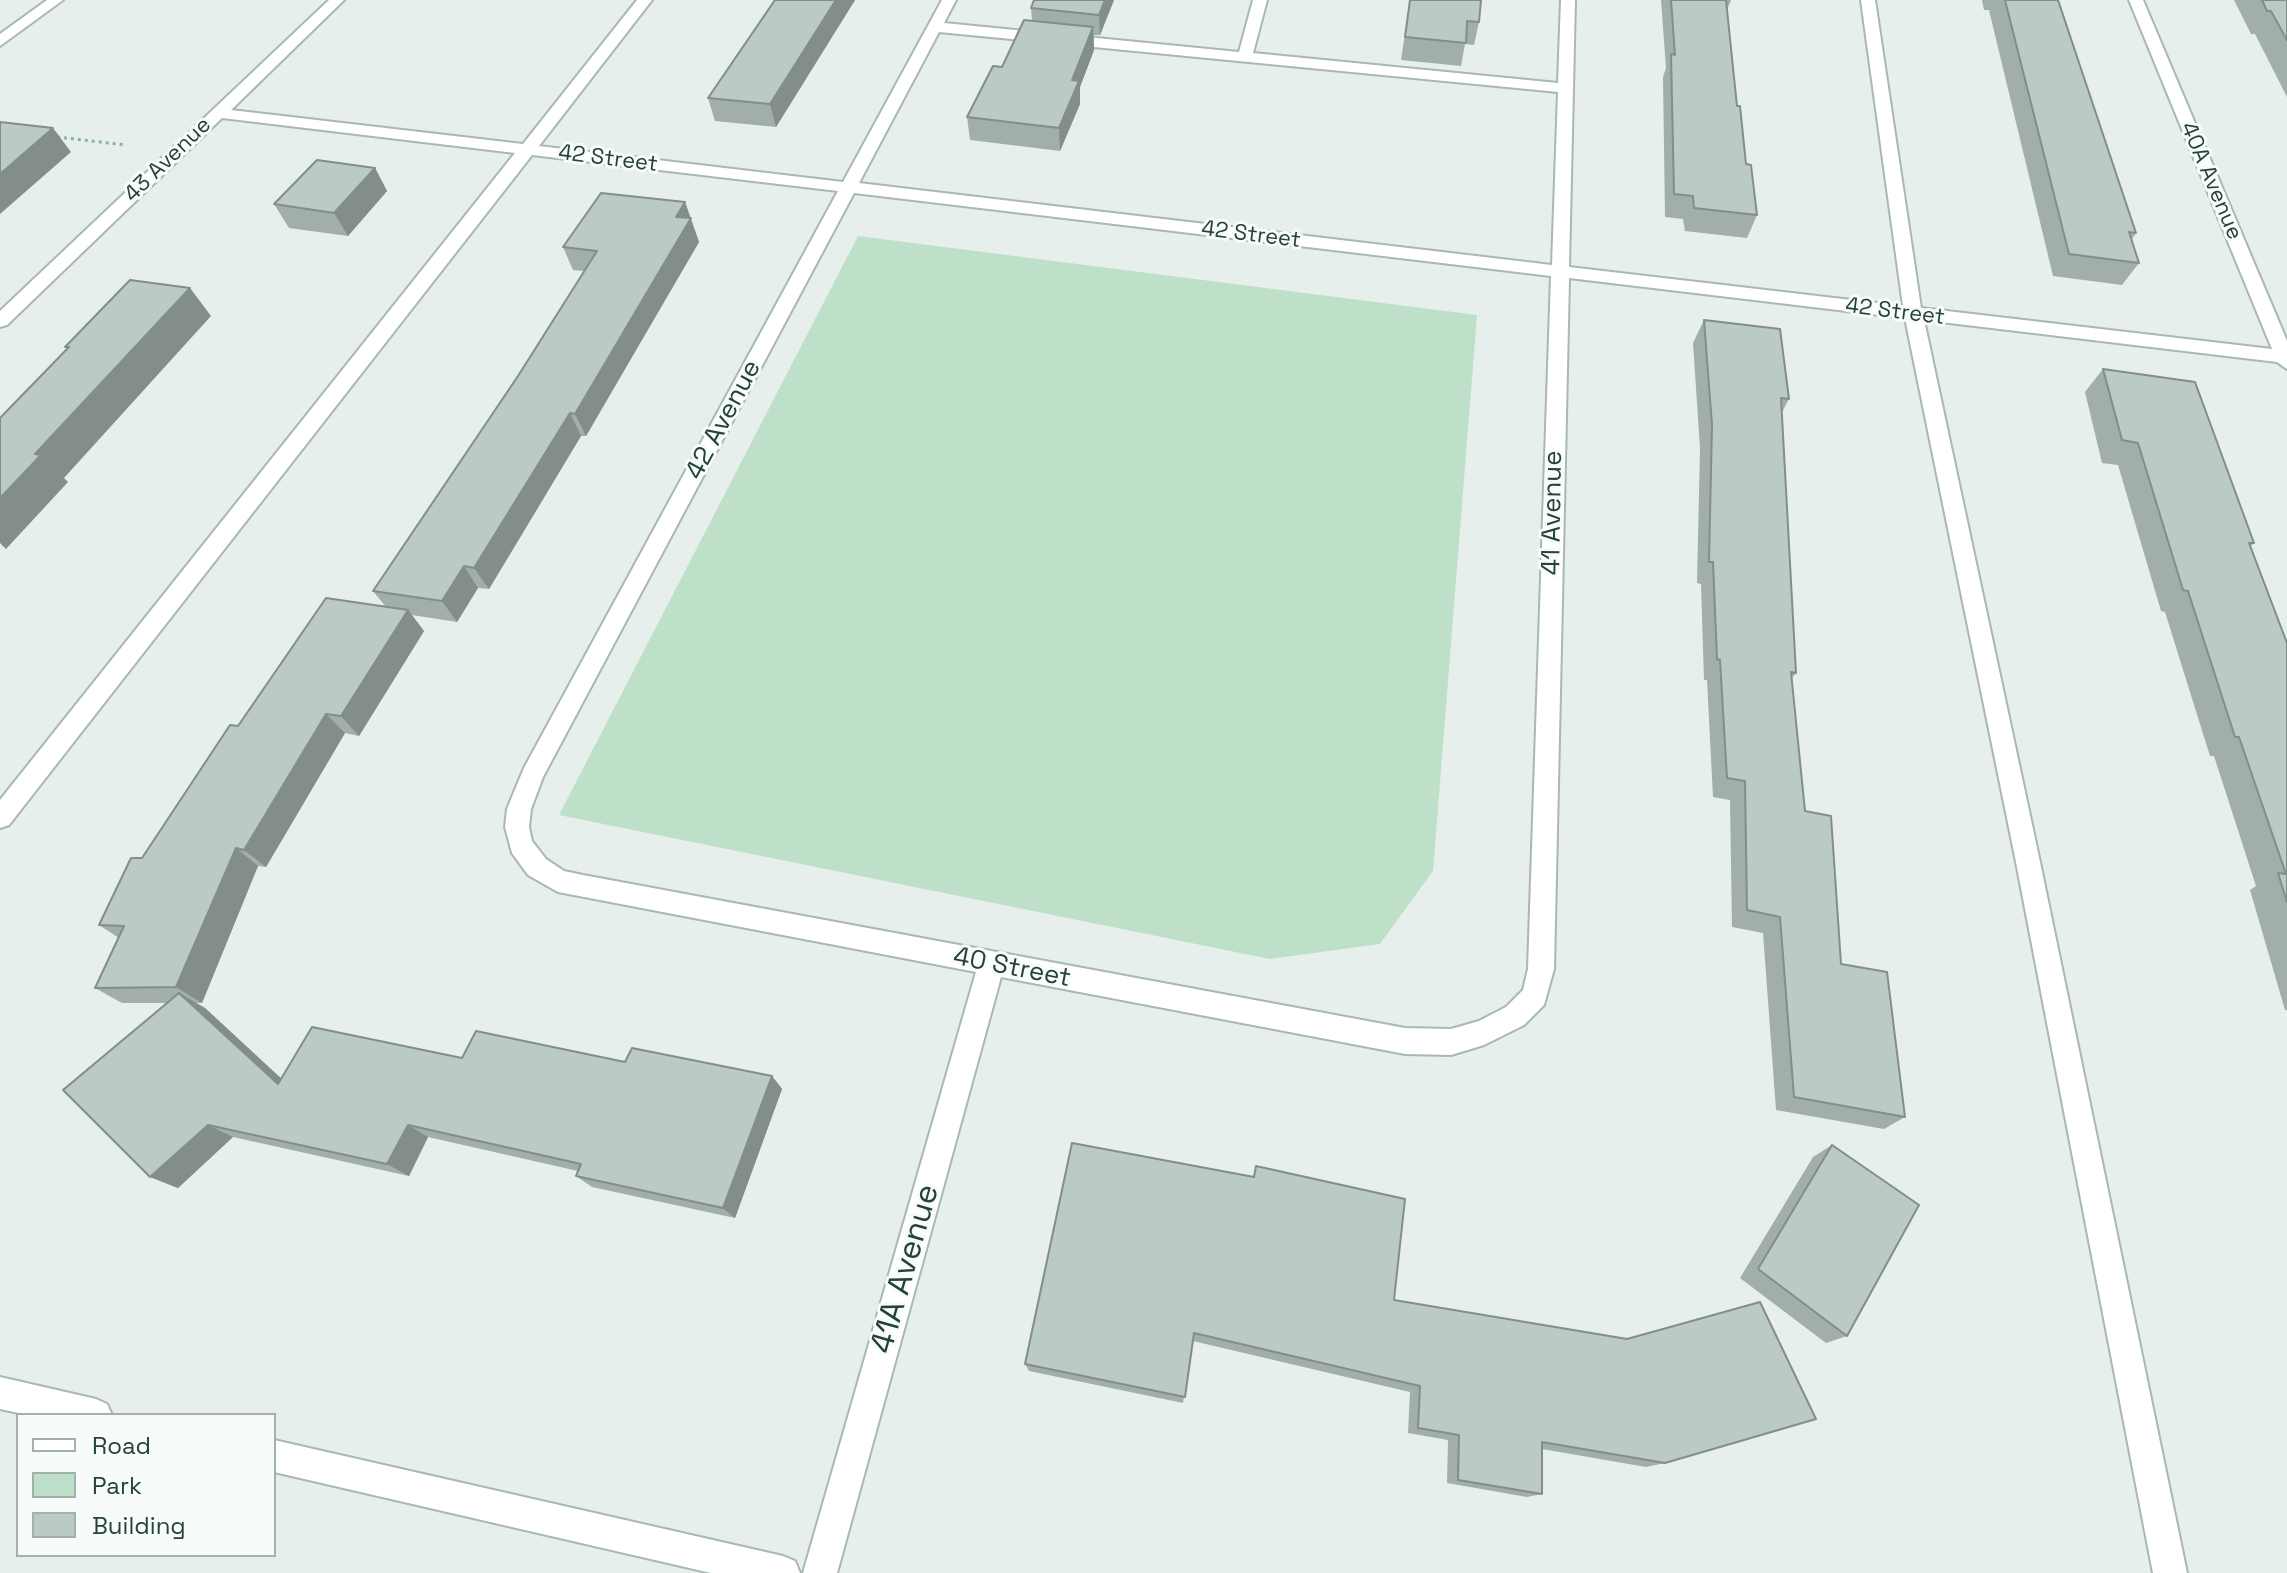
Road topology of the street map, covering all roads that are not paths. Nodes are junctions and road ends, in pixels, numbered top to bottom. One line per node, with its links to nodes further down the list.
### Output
1 (56, 0): 10 (street)
2 (337, 0): 13 (street, 43 Avenue)
3 (645, 0): 14 (street)
4 (949, 0): 9 (street, 42 Avenue)
5 (1260, 0): 11 (street)
6 (1568, 0): 12 (street, 41 Avenue)
7 (1868, 0): 17 (street)
8 (2136, 0): 19 (street, 40A Avenue)
9 (935, 27): 11 (street); 15 (street, 42 Avenue)
10 (0, 41)
11 (1245, 56): 12 (street)
12 (1565, 88): 16 (street, 41 Avenue)
13 (218, 113): 14 (street, 42 Street); 18 (street, 43 Avenue)
14 (525, 149): 15 (street, 42 Street); 20 (street)
15 (849, 188): 16 (street, 42 Street); 21 (street, 42 Avenue)
16 (1559, 272): 17 (street, 42 Street); 23 (street, 41 Avenue)
17 (1913, 314): 19 (street, 42 Street); 29 (street)
18 (0, 321)
19 (2286, 360)
20 (0, 818)
21 (521, 845): 22 (street, 40 Street)
22 (991, 965): 23 (street, 40 Street); 28 (street, 41A Avenue)
23 (1515, 1016)
24 (0, 1393): 25 (street)
25 (87, 1413)
26 (276, 1456): 27 (street)
27 (783, 1573)
28 (820, 1573)
29 (2170, 1573)

